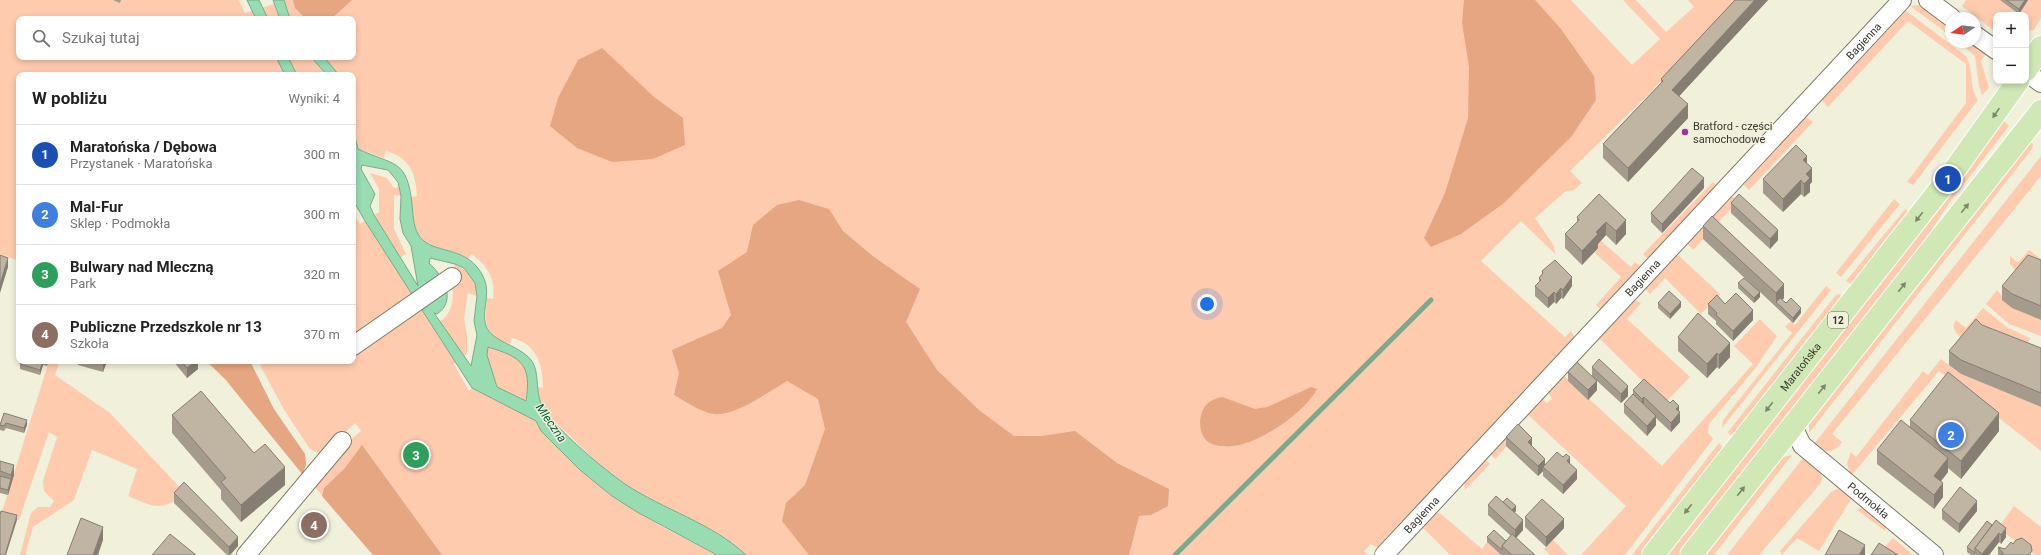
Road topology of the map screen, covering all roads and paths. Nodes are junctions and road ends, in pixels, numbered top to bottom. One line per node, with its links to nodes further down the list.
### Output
1 (1902, 0): 19 (street, Bagienna)
2 (1928, 0): 3 (street)
3 (1945, 13)
4 (1981, 39): 6 (street)
5 (2041, 47): 7 (main road)
6 (1993, 48)
7 (2029, 66)
8 (2029, 73): 9 (street)
9 (2041, 83)
10 (2016, 84): 20 (main road, Maratońska / 12, one-way to 20)
11 (2041, 111): 14 (main road, one-way to 11)
12 (452, 277): 13 (street)
13 (356, 344)
14 (1795, 423): 16 (main road); 17 (street)
15 (342, 441): 18 (street)
16 (1779, 443): 17 (street); 21 (main road, one-way to 16)
17 (1802, 445): 22 (street, Podmokła)
18 (246, 555)
19 (1384, 555)
20 (1654, 555)
21 (1691, 555)
22 (1934, 555)

